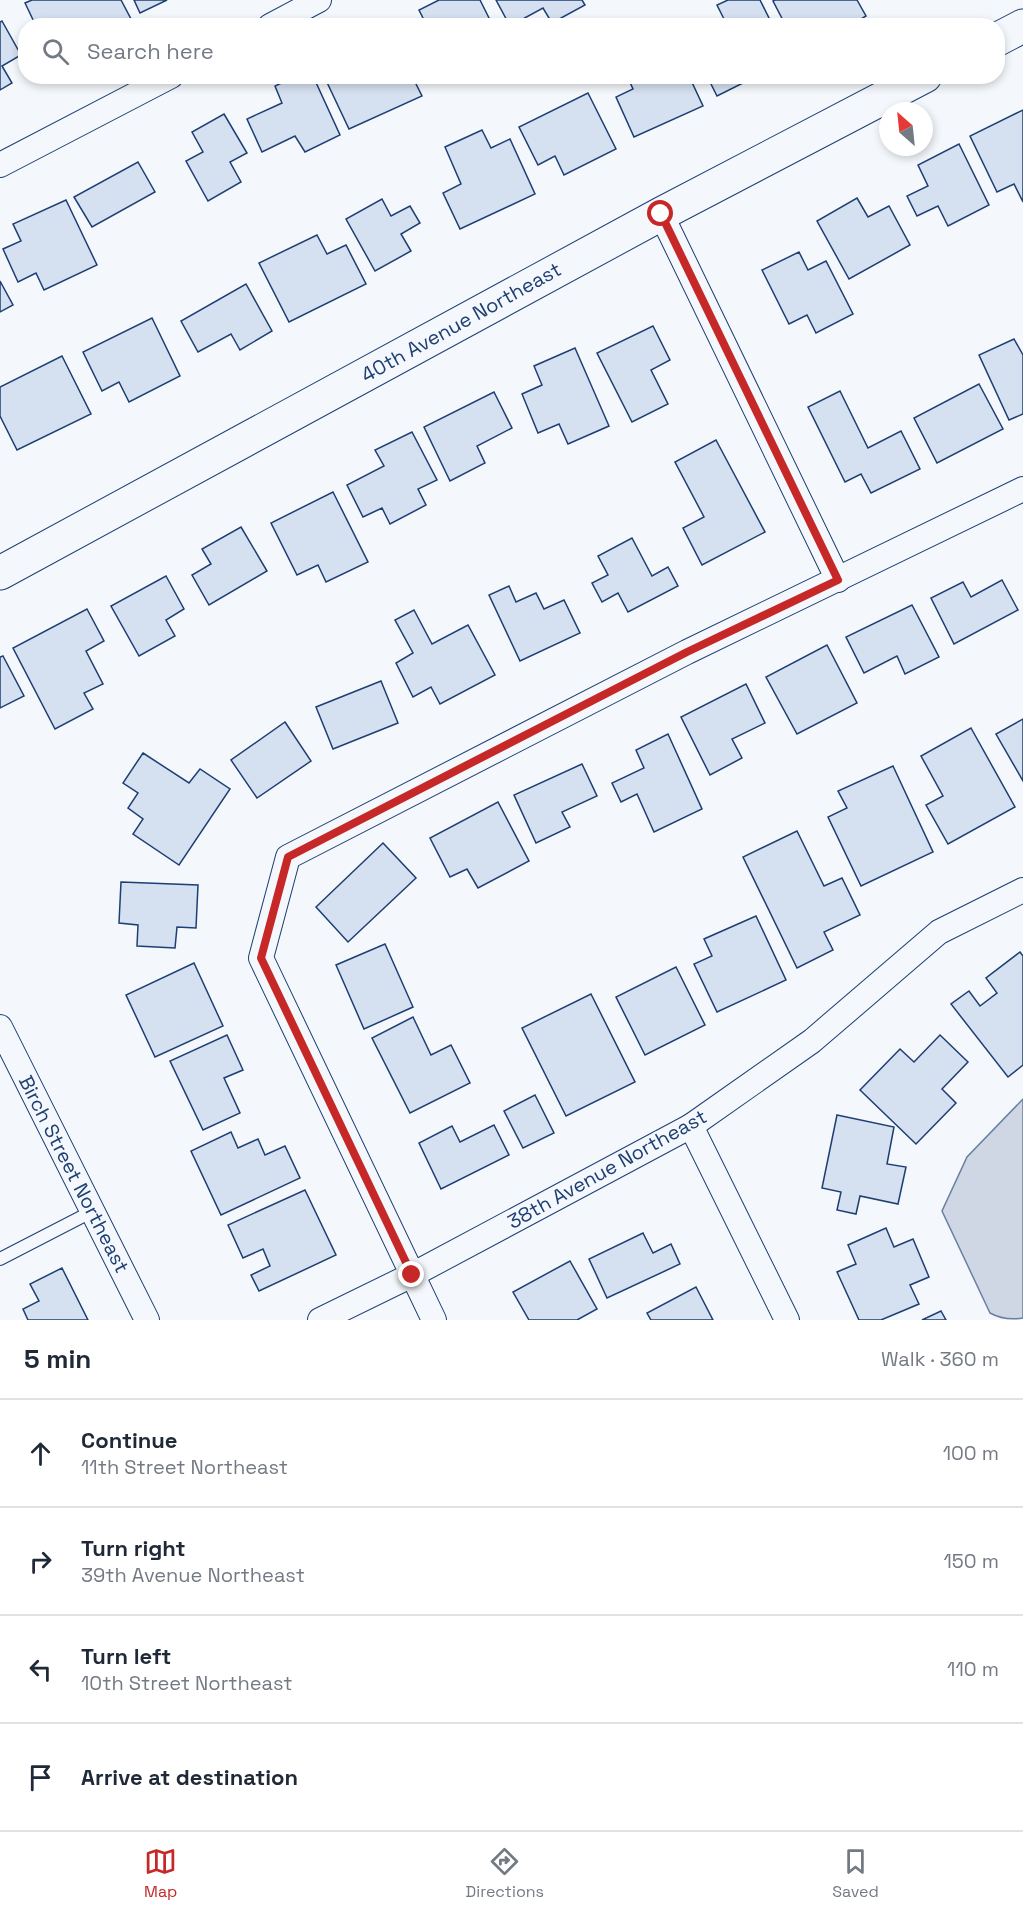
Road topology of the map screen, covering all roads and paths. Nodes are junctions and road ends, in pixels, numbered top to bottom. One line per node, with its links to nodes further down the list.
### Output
1 (319, 0): 2 (street)
2 (285, 18)
3 (1023, 26): 4 (street)
4 (1005, 35)
5 (156, 84): 7 (street)
6 (910, 84): 8 (street, 40th Avenue Northeast)
7 (0, 165)
8 (661, 214): 10 (street, 40th Avenue Northeast); 11 (street)
9 (1023, 489): 11 (street)
10 (0, 573)
11 (838, 580): 17 (street)
12 (1023, 890): 14 (street, 38th Avenue Northeast)
13 (1, 1031): 15 (street, Birch Street Northeast)
14 (691, 1126): 17 (street, 38th Avenue Northeast); 21 (street)
15 (93, 1211): 16 (lane); 18 (street, Birch Street Northeast)
16 (0, 1259)
17 (412, 1275): 19 (street, 38th Avenue Northeast); 20 (street)
18 (147, 1320)
19 (320, 1320)
20 (434, 1320)
21 (787, 1320)

